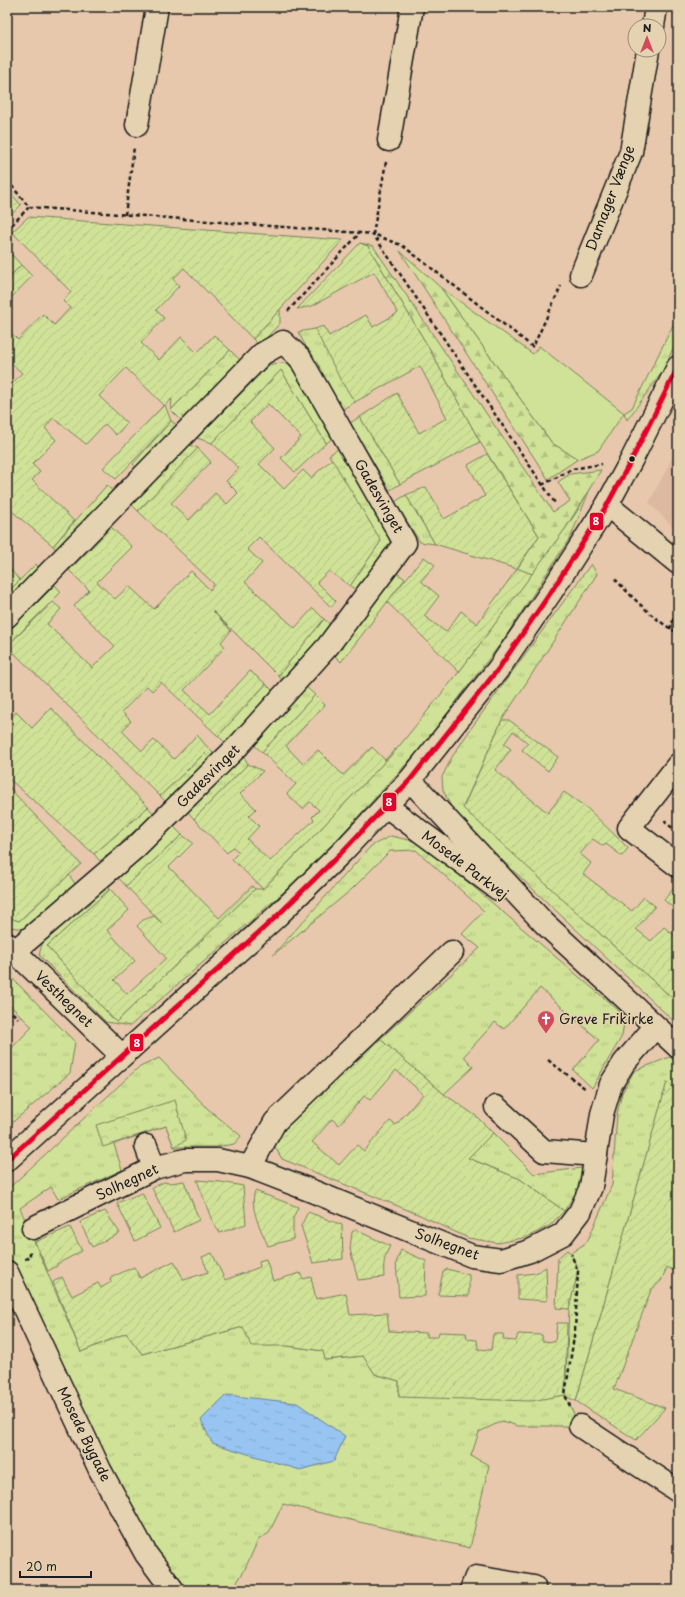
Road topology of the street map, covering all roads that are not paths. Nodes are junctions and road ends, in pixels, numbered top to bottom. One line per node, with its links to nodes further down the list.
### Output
1 (157, 7): 6 (street)
2 (412, 7): 7 (street)
3 (656, 7): 4 (street)
4 (654, 18)
5 (647, 58): 8 (street, Damager Vænge)
6 (137, 125)
7 (389, 140)
8 (581, 275)
9 (678, 367): 10 (street)
10 (607, 505): 11 (street); 14 (street)
11 (678, 563)
12 (7, 616): 18 (street, Gadesvinget)
13 (678, 765): 16 (street)
14 (410, 780): 15 (street); 17 (street, Mosede Parkvej)
15 (386, 806): 17 (street, Mosede Parkvej); 22 (street)
16 (678, 866)
17 (544, 923): 20 (street, Mosede Parkvej)
18 (11, 947): 22 (street, Vesthegnet)
19 (452, 952): 27 (street)
20 (655, 1027): 21 (street, Mosede Parkvej); 25 (street, Solhegnet)
21 (678, 1047)
22 (122, 1055): 26 (street)
23 (496, 1107): 25 (street)
24 (146, 1146): 28 (street)
25 (596, 1155): 27 (street, Solhegnet)
26 (7, 1160)
27 (250, 1167): 28 (street, Solhegnet)
28 (154, 1168): 29 (street, Solhegnet)
29 (33, 1228)
30 (16, 1266): 34 (street, Mosede Bygade)
31 (580, 1426): 32 (street)
32 (678, 1491)
33 (534, 1587): 35 (street)
34 (173, 1590)
35 (471, 1590)

